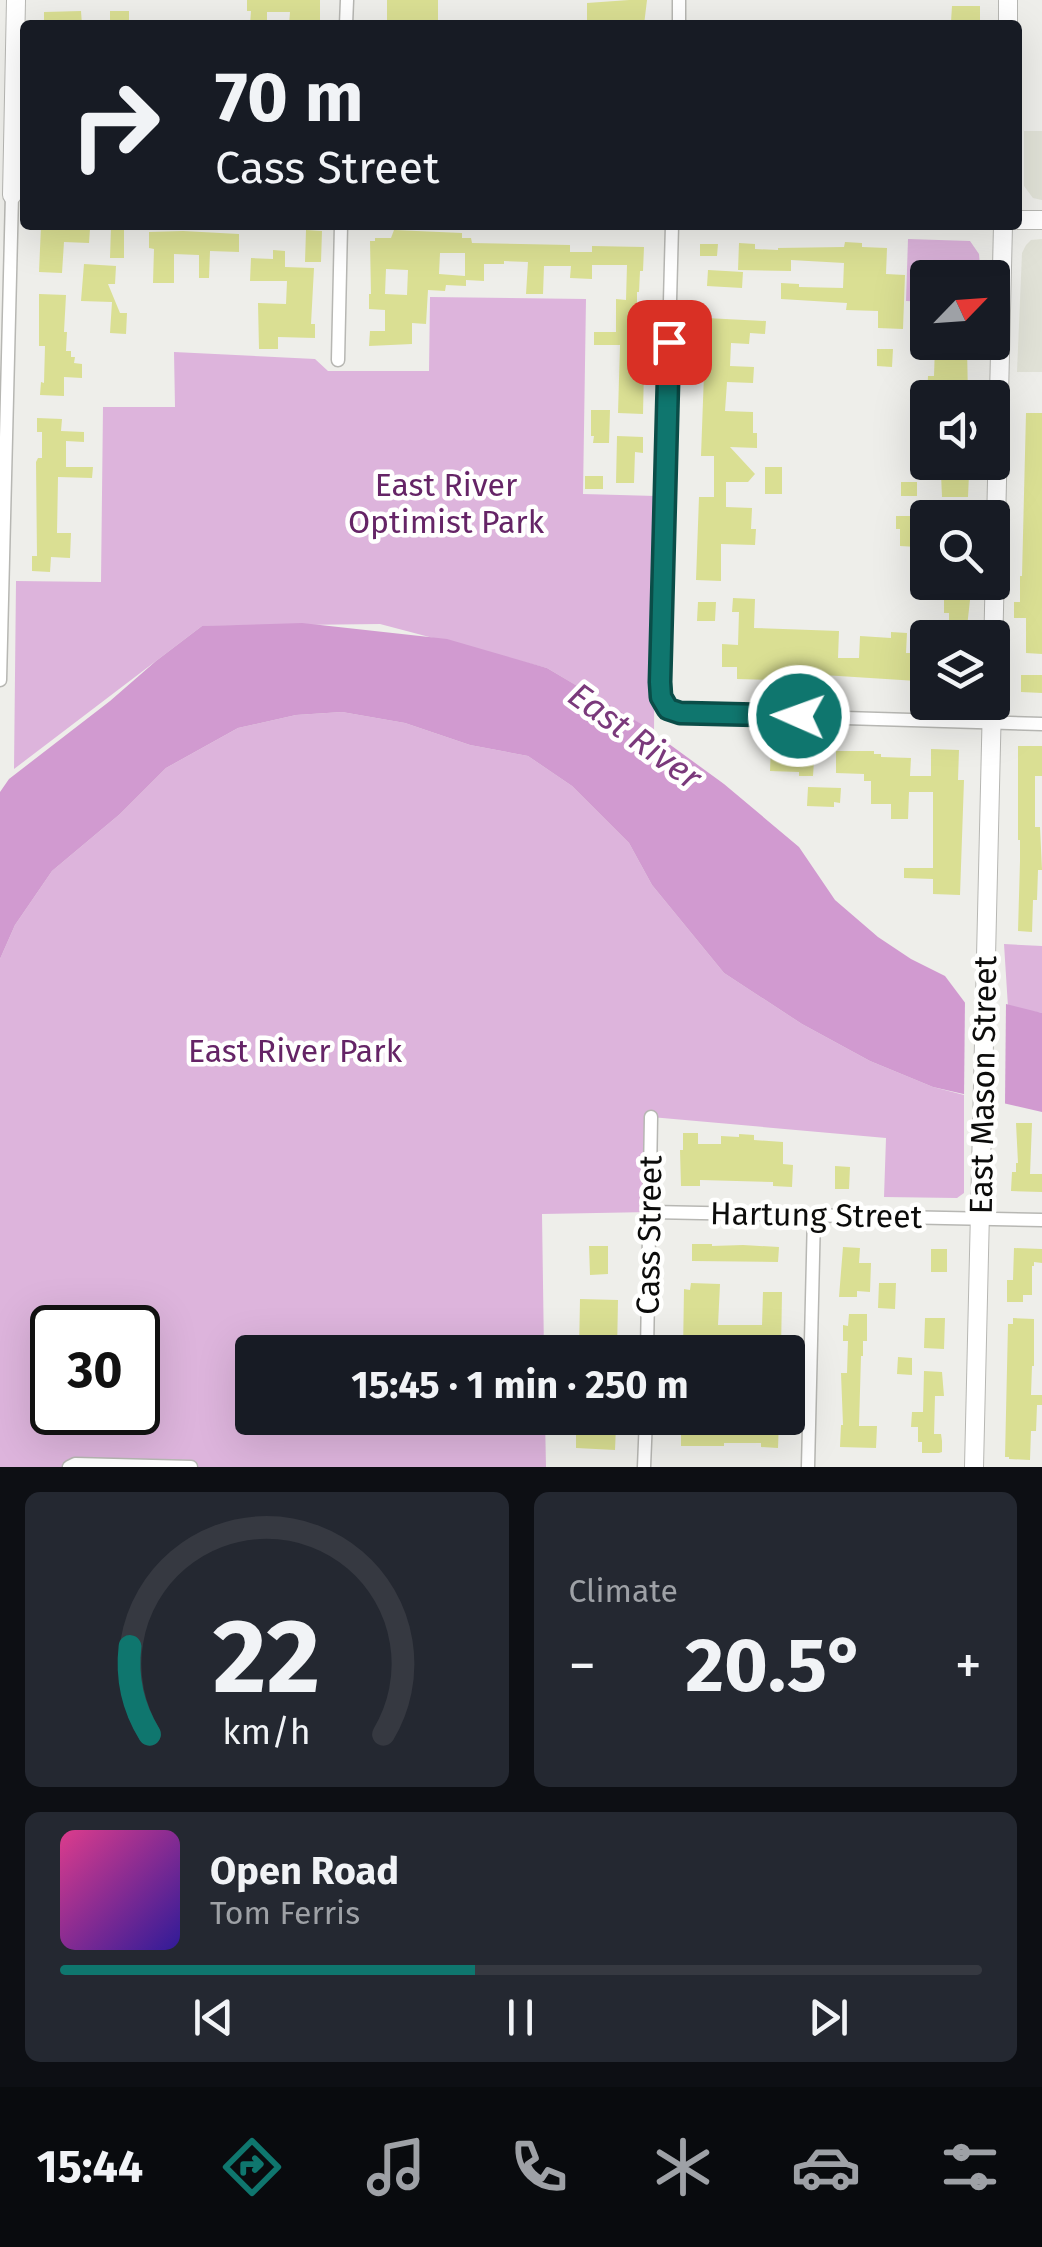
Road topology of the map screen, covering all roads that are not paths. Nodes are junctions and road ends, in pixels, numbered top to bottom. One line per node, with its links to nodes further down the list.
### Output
1 (16, 0): 2 (main road)
2 (12, 195): 8 (street)
3 (342, 230): 6 (street)
4 (672, 230): 9 (street)
5 (1003, 230): 7 (main road, East Mason Street)
6 (338, 360)
7 (994, 620)
8 (0, 680)
9 (992, 722): 10 (street); 14 (main road, East Mason Street)
10 (1042, 724)
11 (651, 1116): 12 (street, Cass Street)
12 (651, 1212): 13 (street, Hartung Street); 16 (street, Cass Street)
13 (814, 1215): 14 (street, Hartung Street); 21 (street)
14 (980, 1218): 15 (street, Hartung Street); 22 (main road, East Mason Street)
15 (1042, 1220)
16 (647, 1335)
17 (645, 1435): 20 (street)
18 (70, 1467): 19 (street)
19 (191, 1467)
20 (644, 1467)
21 (808, 1467)
22 (974, 1467)

